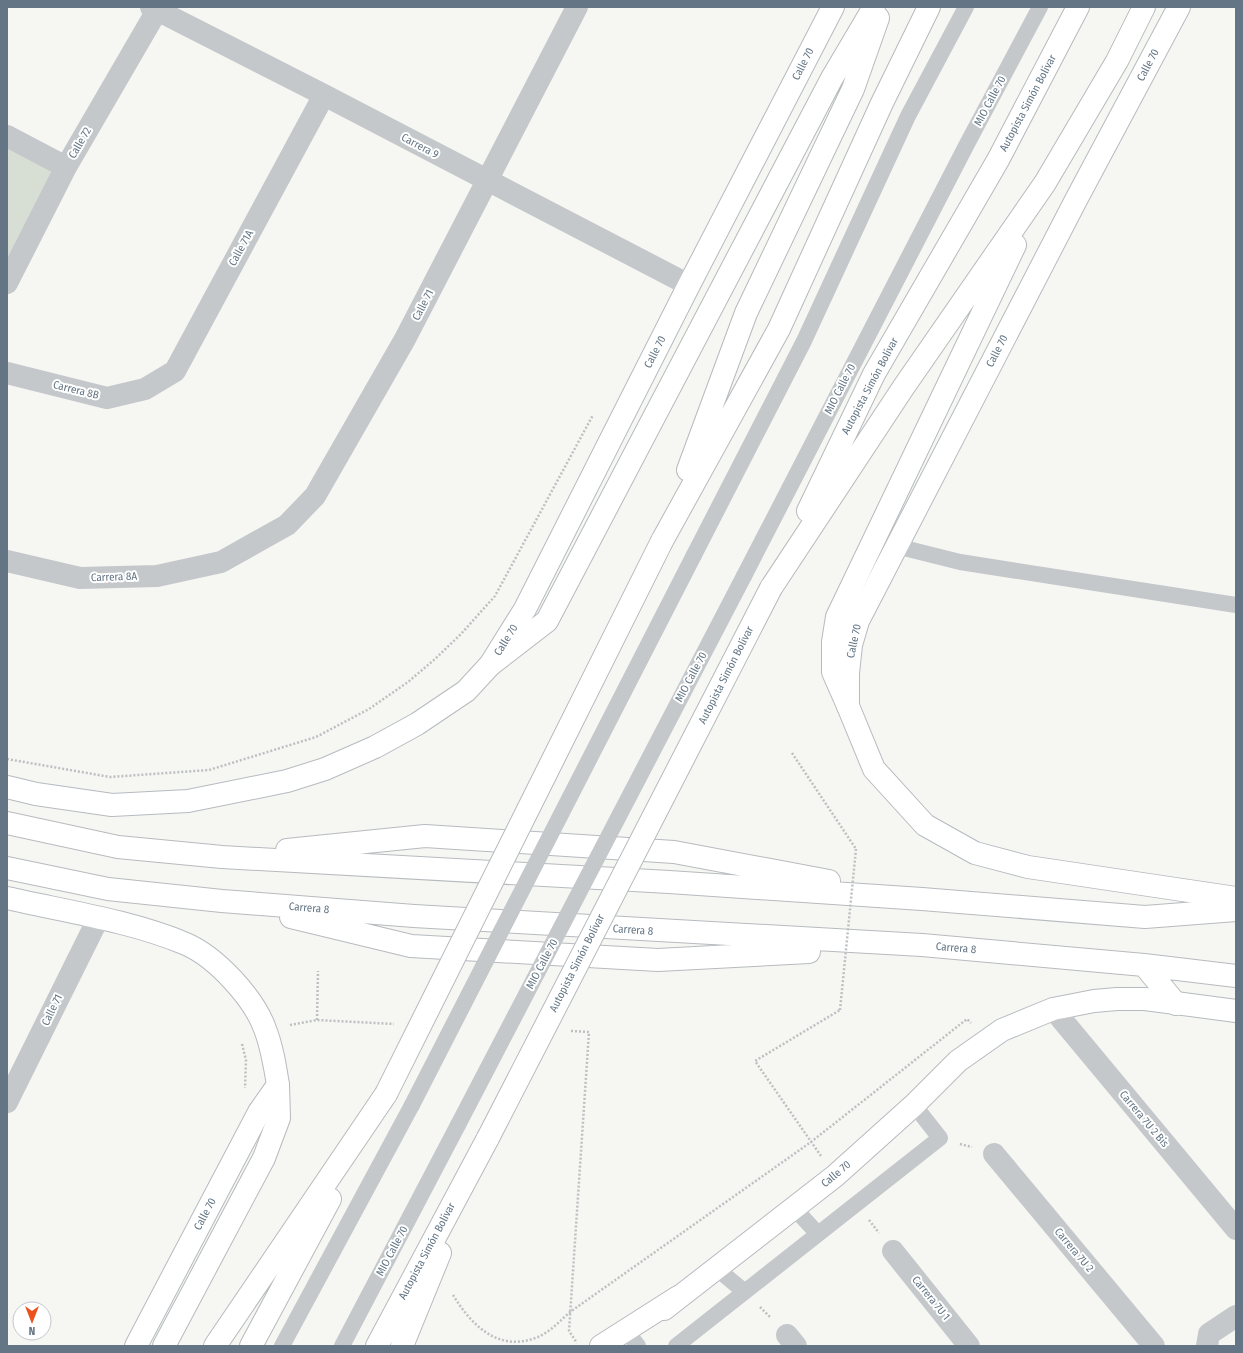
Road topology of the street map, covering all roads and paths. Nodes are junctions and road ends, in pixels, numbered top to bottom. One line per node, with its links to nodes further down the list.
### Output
1 (577, 7): 15 (street, Calle 71)
2 (833, 7): 18 (main road, Calle 70)
3 (874, 7): 28 (main road)
4 (882, 7): 22 (main road)
5 (929, 7): 22 (main road)
6 (966, 7): 76 (lane, bridge)
7 (1040, 7): 77 (lane, MIO Calle 70, bridge)
8 (1078, 7): 26 (main road, Autopista Simón Bolívar)
9 (1144, 7): 16 (main road)
10 (1179, 7): 23 (main road, Calle 70)
11 (156, 8): 12 (street, Carrera 9); 14 (street, Calle 72)
12 (324, 95): 15 (street, Carrera 9); 20 (street, Calle 71A)
13 (7, 136): 14 (street)
14 (66, 167): 17 (street, Calle 72)
15 (487, 181): 18 (street, Carrera 9); 25 (street, Calle 71)
16 (1045, 183): 26 (main road); 29 (main road)
17 (7, 283)
18 (689, 285): 28 (main road, Calle 70)
19 (7, 373): 20 (street, Carrera 8B)
20 (145, 389)
21 (597, 408): 31 (path)
22 (662, 541): 52 (main road, bridge)
23 (896, 546): 27 (lane); 29 (main road, Calle 70)
24 (7, 561): 25 (street, Carrera 8A)
25 (221, 562)
26 (771, 588): 55 (main road, Autopista Simón Bolívar, bridge)
27 (1236, 605)
28 (490, 665): 32 (main road, Calle 70)
29 (848, 706): 37 (main road)
30 (792, 753): 57 (path, bridge)
31 (7, 759)
32 (7, 787)
33 (7, 823): 34 (main road)
34 (222, 857): 38 (main road); 38 (main road)
35 (7, 868): 39 (main road, Carrera 8)
36 (7, 898): 41 (main road)
37 (1236, 898)
38 (922, 899): 40 (main road)
39 (222, 901): 42 (main road, Carrera 8); 42 (main road)
40 (1236, 910)
41 (98, 919): 51 (main road); 53 (street, Calle 71)
42 (922, 945): 43 (main road, Carrera 8)
43 (1144, 965): 45 (main road, Carrera 8); 46 (main road)
44 (318, 971): 49 (path)
45 (1236, 976)
46 (1176, 1004): 47 (main road); 48 (main road)
47 (1053, 1009): 50 (main road, Calle 70); 62 (street, Carrera 7U 2 Bis)
48 (1236, 1011)
49 (317, 1020)
50 (987, 1040): 54 (main road, Calle 70); 57 (path)
51 (278, 1085): 72 (main road, Calle 70); 73 (main road)
52 (386, 1094): 74 (main road); 75 (main road)
53 (7, 1102)
54 (914, 1105): 56 (lane); 59 (main road, Calle 70)
55 (488, 1138): 78 (main road, Autopista Simón Bolívar); 79 (main road)
56 (940, 1138): 58 (path); 60 (lane)
57 (811, 1142): 59 (path); 67 (path)
58 (994, 1154): 83 (street, Carrera 7U 2)
59 (835, 1176): 61 (main road, Calle 70)
60 (856, 1204): 63 (lane); 64 (path)
61 (794, 1208): 63 (lane); 65 (main road, Calle 70)
62 (1236, 1229)
63 (818, 1234): 66 (lane)
64 (893, 1251): 82 (street, Carrera 7U 1)
65 (716, 1268): 66 (lane); 68 (main road, Calle 70)
66 (745, 1292): 70 (path); 81 (lane)
67 (453, 1295)
68 (678, 1297): 71 (main road, Calle 70); 80 (main road)
69 (1236, 1316): 84 (street)
70 (791, 1340)
71 (630, 1343)
72 (136, 1346)
73 (164, 1346)
74 (215, 1346)
75 (251, 1346)
76 (282, 1346)
77 (342, 1346)
78 (376, 1346)
79 (402, 1346)
80 (601, 1346)
81 (676, 1346)
82 (969, 1346)
83 (1154, 1346)
84 (1207, 1346)

